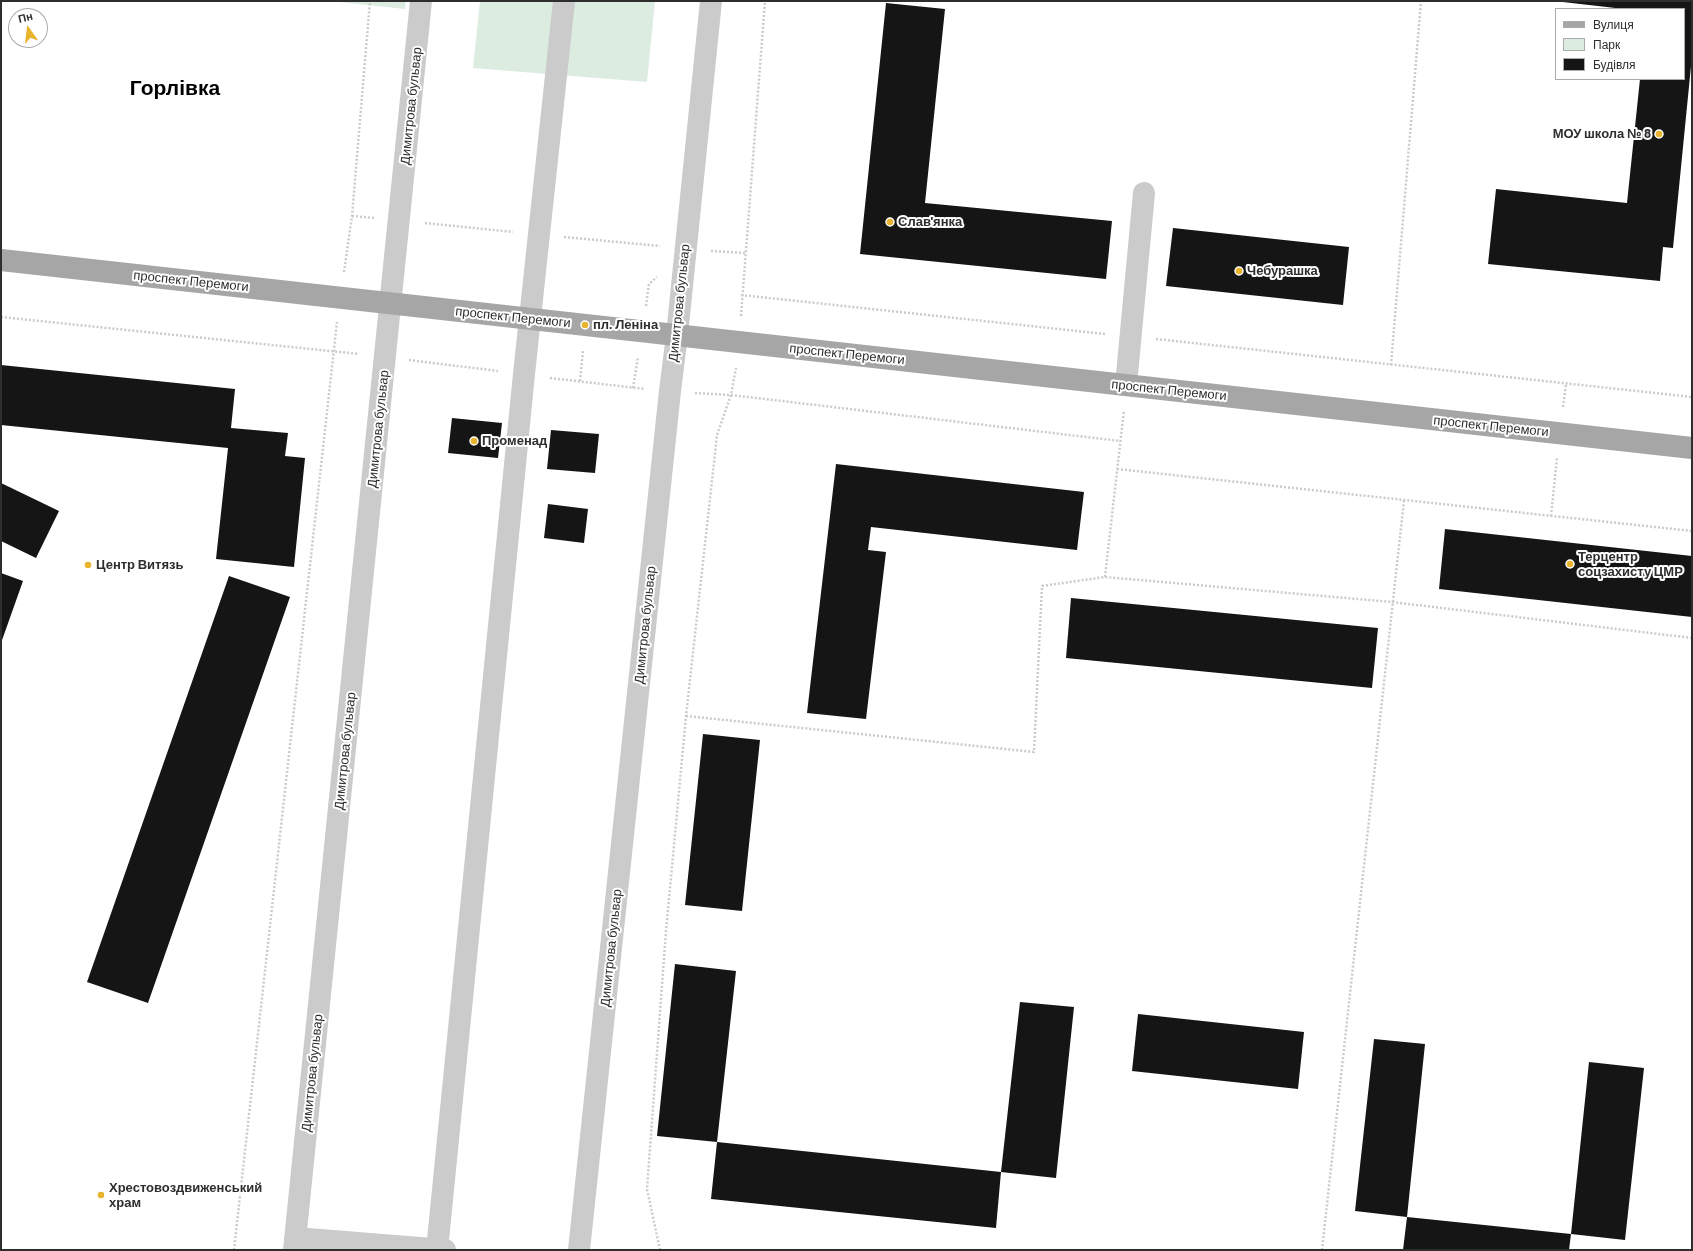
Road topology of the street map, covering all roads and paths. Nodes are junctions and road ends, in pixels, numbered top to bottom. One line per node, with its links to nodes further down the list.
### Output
1 (370, 1): 10 (path)
2 (421, 1): 11 (street, Димитрова бульвар)
3 (564, 1): 13 (street)
4 (710, 1): 15 (street, Димитрова бульвар)
5 (764, 1): 9 (path)
6 (1421, 1): 20 (path)
7 (1144, 193): 16 (street)
8 (1, 260): 10 (main road, проспект Перемоги)
9 (741, 295): 16 (path); 17 (path)
10 (340, 298): 11 (main road, проспект Перемоги); 18 (path)
11 (390, 304): 13 (main road, проспект Перемоги); 19 (street, Димитрова бульвар)
12 (1, 317): 18 (path)
13 (530, 319): 14 (main road, проспект Перемоги); 21 (street)
14 (584, 325): 15 (main road, проспект Перемоги); 22 (path)
15 (677, 335): 17 (main road, проспект Перемоги); 24 (street, Димитрова бульвар)
16 (1131, 336): 20 (path); 23 (street)
17 (740, 343): 23 (main road, проспект Перемоги); 25 (path)
18 (333, 351): 19 (path); 37 (path)
19 (385, 357): 21 (path); 36 (street, Димитрова бульвар)
20 (1390, 365): 26 (path)
21 (524, 374): 22 (path); 38 (street)
22 (580, 382): 24 (path)
23 (1126, 385): 27 (path); 28 (main road, проспект Перемоги)
24 (670, 391): 25 (path); 39 (street, Димитрова бульвар)
25 (731, 395): 27 (path); 35 (path)
26 (1692, 397)
27 (1120, 441): 29 (path)
28 (1692, 448)
29 (1117, 469): 30 (path); 32 (path)
30 (1404, 500): 31 (path); 33 (path)
31 (1692, 531)
32 (1105, 577): 33 (path); 35 (path)
33 (1392, 602): 34 (path); 41 (path)
34 (1692, 638)
35 (686, 716): 40 (path)
36 (295, 1244): 38 (street)
37 (234, 1250)
38 (440, 1250)
39 (579, 1250)
40 (660, 1250)
41 (1322, 1250)

